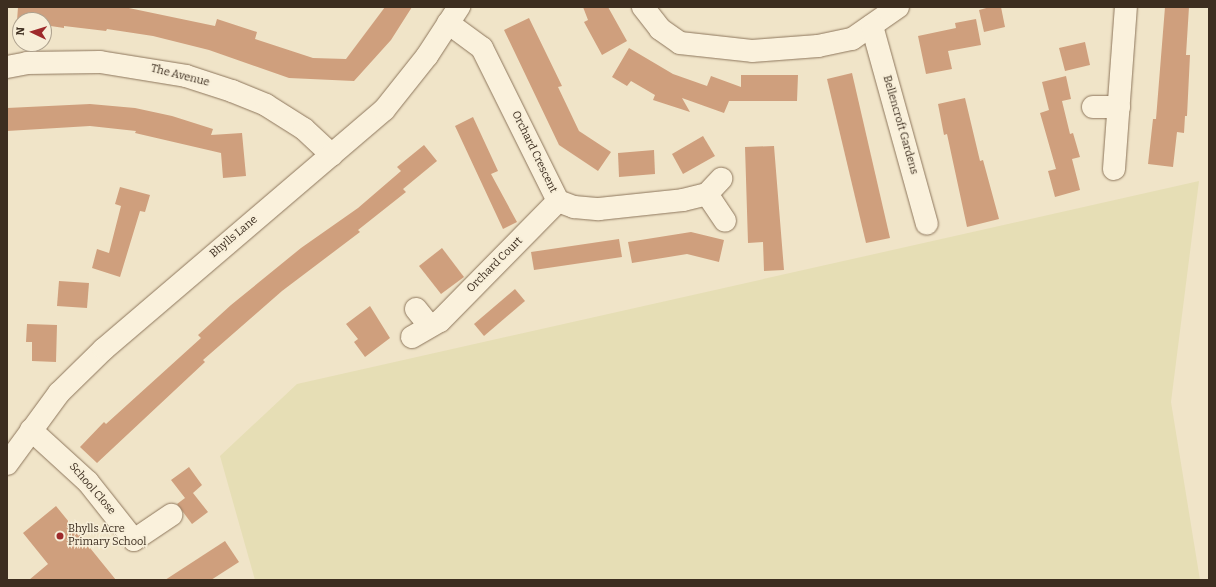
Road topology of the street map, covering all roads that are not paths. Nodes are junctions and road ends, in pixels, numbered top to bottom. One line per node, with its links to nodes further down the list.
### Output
1 (643, 7): 5 (street)
2 (898, 7): 5 (street)
3 (1126, 7): 8 (street)
4 (454, 15): 9 (street, Bhylls Lane); 11 (street, Orchard Crescent)
5 (872, 26): 13 (street, Bellencroft Gardens)
6 (7, 67): 9 (street, The Avenue)
7 (1093, 106): 8 (street)
8 (1119, 107): 10 (street)
9 (332, 155): 17 (street, Bhylls Lane)
10 (1114, 169)
11 (558, 201): 12 (street, Orchard Crescent); 15 (street, Orchard Court)
12 (725, 221)
13 (927, 224)
14 (416, 309): 15 (street)
15 (430, 326): 16 (street, Orchard Court)
16 (412, 337)
17 (31, 430): 18 (street, Bhylls Lane); 19 (street, School Close)
18 (7, 464)
19 (170, 515)

